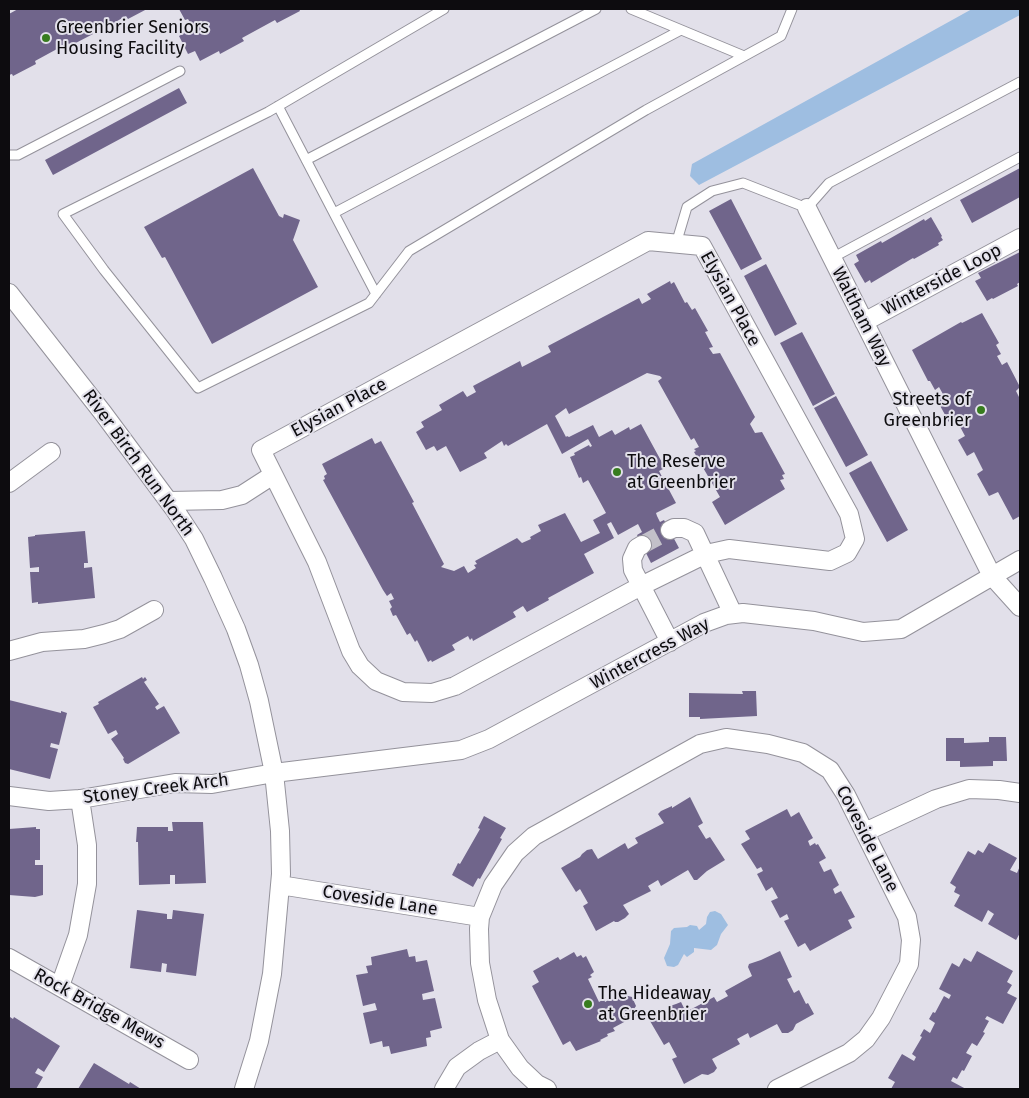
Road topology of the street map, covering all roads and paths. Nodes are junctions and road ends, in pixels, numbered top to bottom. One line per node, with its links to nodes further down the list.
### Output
1 (444, 9): 9 (lane)
2 (596, 9): 12 (lane)
3 (631, 9): 5 (lane)
4 (792, 9): 6 (lane)
5 (681, 30): 6 (lane); 14 (lane)
6 (744, 56): 18 (lane)
7 (180, 71): 10 (lane)
8 (1020, 82): 13 (lane)
9 (278, 106): 12 (lane); 18 (lane)
10 (9, 155)
11 (1020, 157): 17 (lane)
12 (306, 160): 14 (lane)
13 (806, 208): 16 (lane); 17 (street, Waltham Way)
14 (334, 213): 18 (lane)
15 (1020, 238): 20 (street, Winterside Loop)
16 (676, 244): 22 (street, Elysian Place); 27 (street, Elysian Place)
17 (832, 258): 20 (street, Waltham Way)
18 (376, 294)
19 (10, 295): 24 (street, River Birch Run North)
20 (864, 322): 29 (street, Waltham Way)
21 (51, 452): 23 (street)
22 (273, 475): 24 (street); 30 (street, Elysian Place)
23 (9, 483)
24 (169, 501): 36 (street, River Birch Run North)
25 (670, 530): 27 (street)
26 (642, 545): 30 (street)
27 (706, 554): 30 (street, Elysian Place); 33 (street)
28 (1020, 560): 29 (street, Wintercress Way)
29 (992, 576): 31 (street, Waltham Way); 33 (street, Wintercress Way)
30 (642, 586): 34 (street)
31 (1020, 607)
32 (154, 610): 35 (street)
33 (733, 614): 34 (street, Wintercress Way)
34 (670, 642): 36 (street, Wintercress Way)
35 (9, 651)
36 (274, 773): 39 (street, Stoney Creek Arch); 41 (street, River Birch Run North)
37 (1020, 794): 40 (street)
38 (9, 796): 39 (street, Stoney Creek Arch)
39 (80, 799): 44 (street)
40 (865, 832): 42 (street, Coveside Lane); 50 (street, Coveside Lane)
41 (280, 885): 42 (street, Coveside Lane); 47 (street, River Birch Run North)
42 (480, 917): 45 (street, Coveside Lane)
43 (9, 958): 44 (street, Rock Bridge Mews)
44 (60, 986): 46 (street, Rock Bridge Mews)
45 (500, 1040): 48 (street); 49 (street, Coveside Lane)
46 (189, 1060)
47 (244, 1089)
48 (444, 1089)
49 (547, 1089)
50 (777, 1089)

